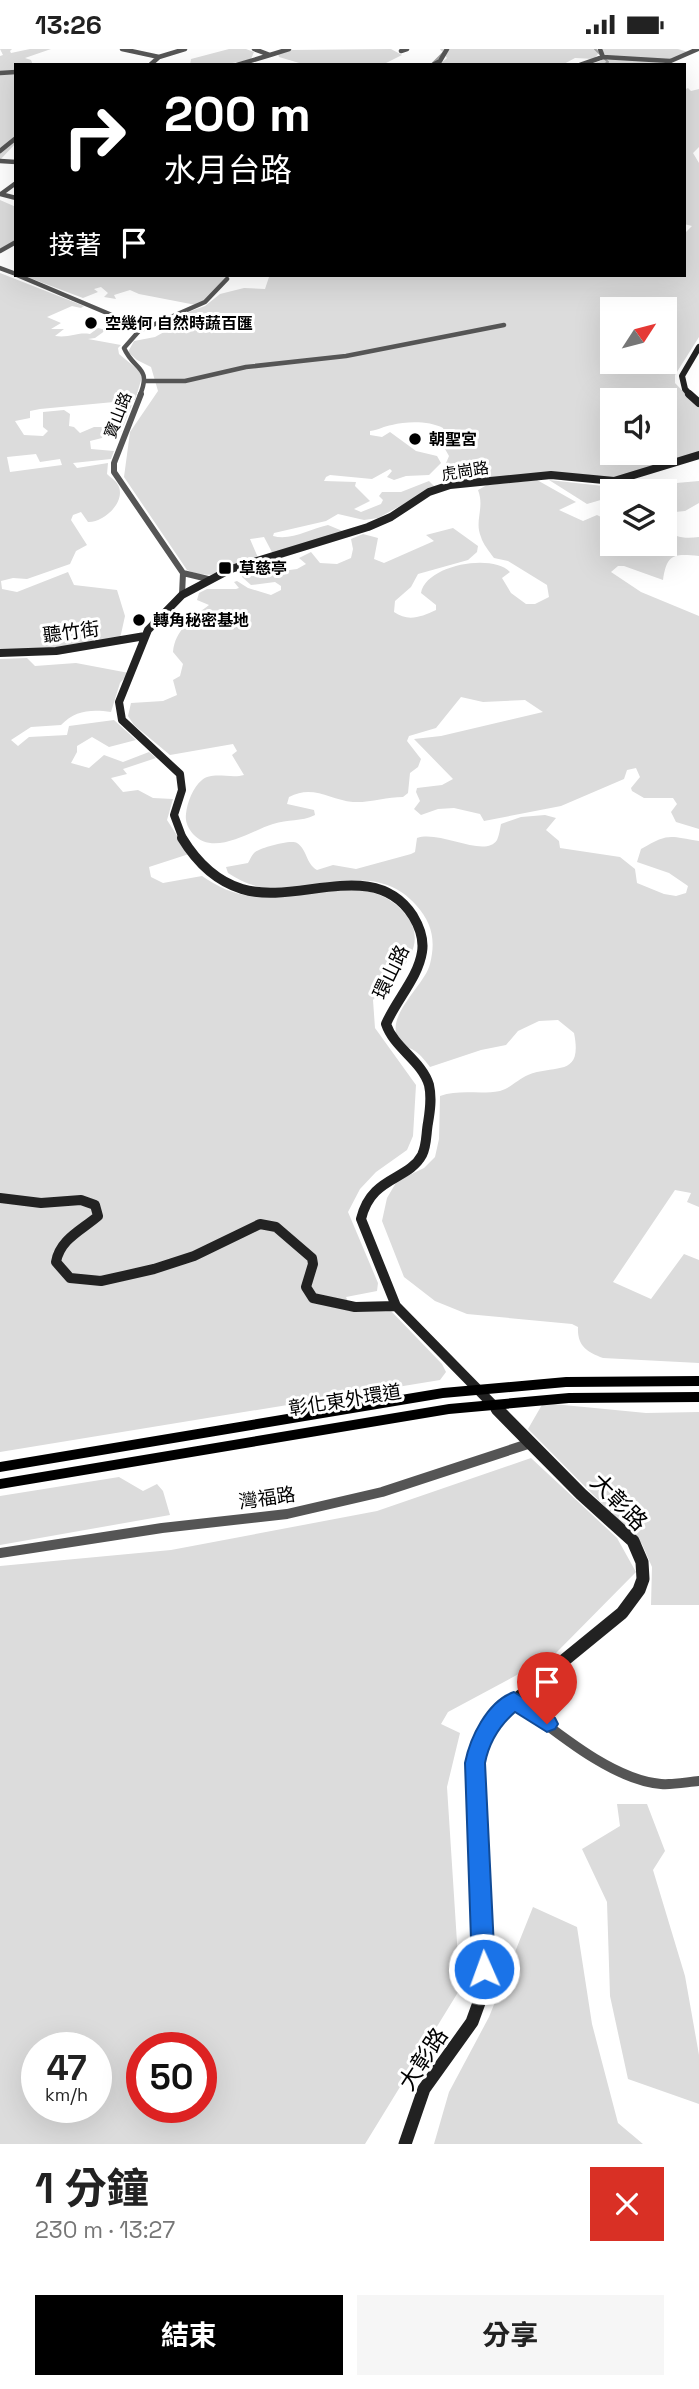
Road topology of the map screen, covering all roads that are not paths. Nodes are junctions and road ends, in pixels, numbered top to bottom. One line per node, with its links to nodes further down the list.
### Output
1 (122, 49): 9 (street)
2 (185, 49): 9 (street)
3 (254, 49): 8 (street)
4 (289, 49): 8 (street)
5 (447, 49): 14 (street)
6 (600, 49): 10 (street)
7 (698, 49): 11 (street)
8 (270, 55): 13 (street)
9 (159, 57): 12 (street)
10 (603, 57): 11 (street); 15 (street)
11 (670, 61): 16 (street)
12 (152, 63)
13 (243, 63)
14 (436, 63)
15 (586, 63)
16 (665, 63)
17 (14, 140): 18 (street)
18 (0, 151)
19 (23, 277): 22 (street)
20 (227, 279): 22 (street)
21 (504, 325): 24 (street)
22 (139, 331): 24 (street, 寶山路)
23 (699, 347): 25 (main road)
24 (146, 381): 27 (street, 寶山路)
25 (699, 403)
26 (699, 455): 28 (main road, 虎崗路)
27 (183, 573): 28 (street); 29 (street)
28 (208, 579): 29 (main road, 環山路)
29 (182, 595): 30 (main road, 環山路)
30 (145, 636): 31 (main road, 聽竹街); 33 (main road, 環山路)
31 (0, 653)
32 (0, 1198): 33 (main road)
33 (396, 1306): 38 (main road, 環山路)
34 (699, 1375): 36 (main road)
35 (699, 1381): 36 (main road)
36 (609, 1386): 37 (main road); 38 (main road); 38 (main road); 39 (main road)
37 (699, 1391)
38 (484, 1394): 40 (main road); 40 (main road); 42 (main road, 環山路)
39 (699, 1397)
40 (445, 1398): 41 (main road); 41 (main road)
41 (334, 1416): 43 (main road); 43 (main road)
42 (531, 1443): 48 (street, 灣福路); 49 (main road, 大彰路)
43 (137, 1448): 44 (main road); 45 (main road); 46 (main road); 47 (main road)
44 (0, 1461)
45 (0, 1467)
46 (0, 1477)
47 (0, 1484)
48 (0, 1553)
49 (514, 1700): 50 (street); 51 (main road, 大彰路)
50 (699, 1781)
51 (405, 2144)

